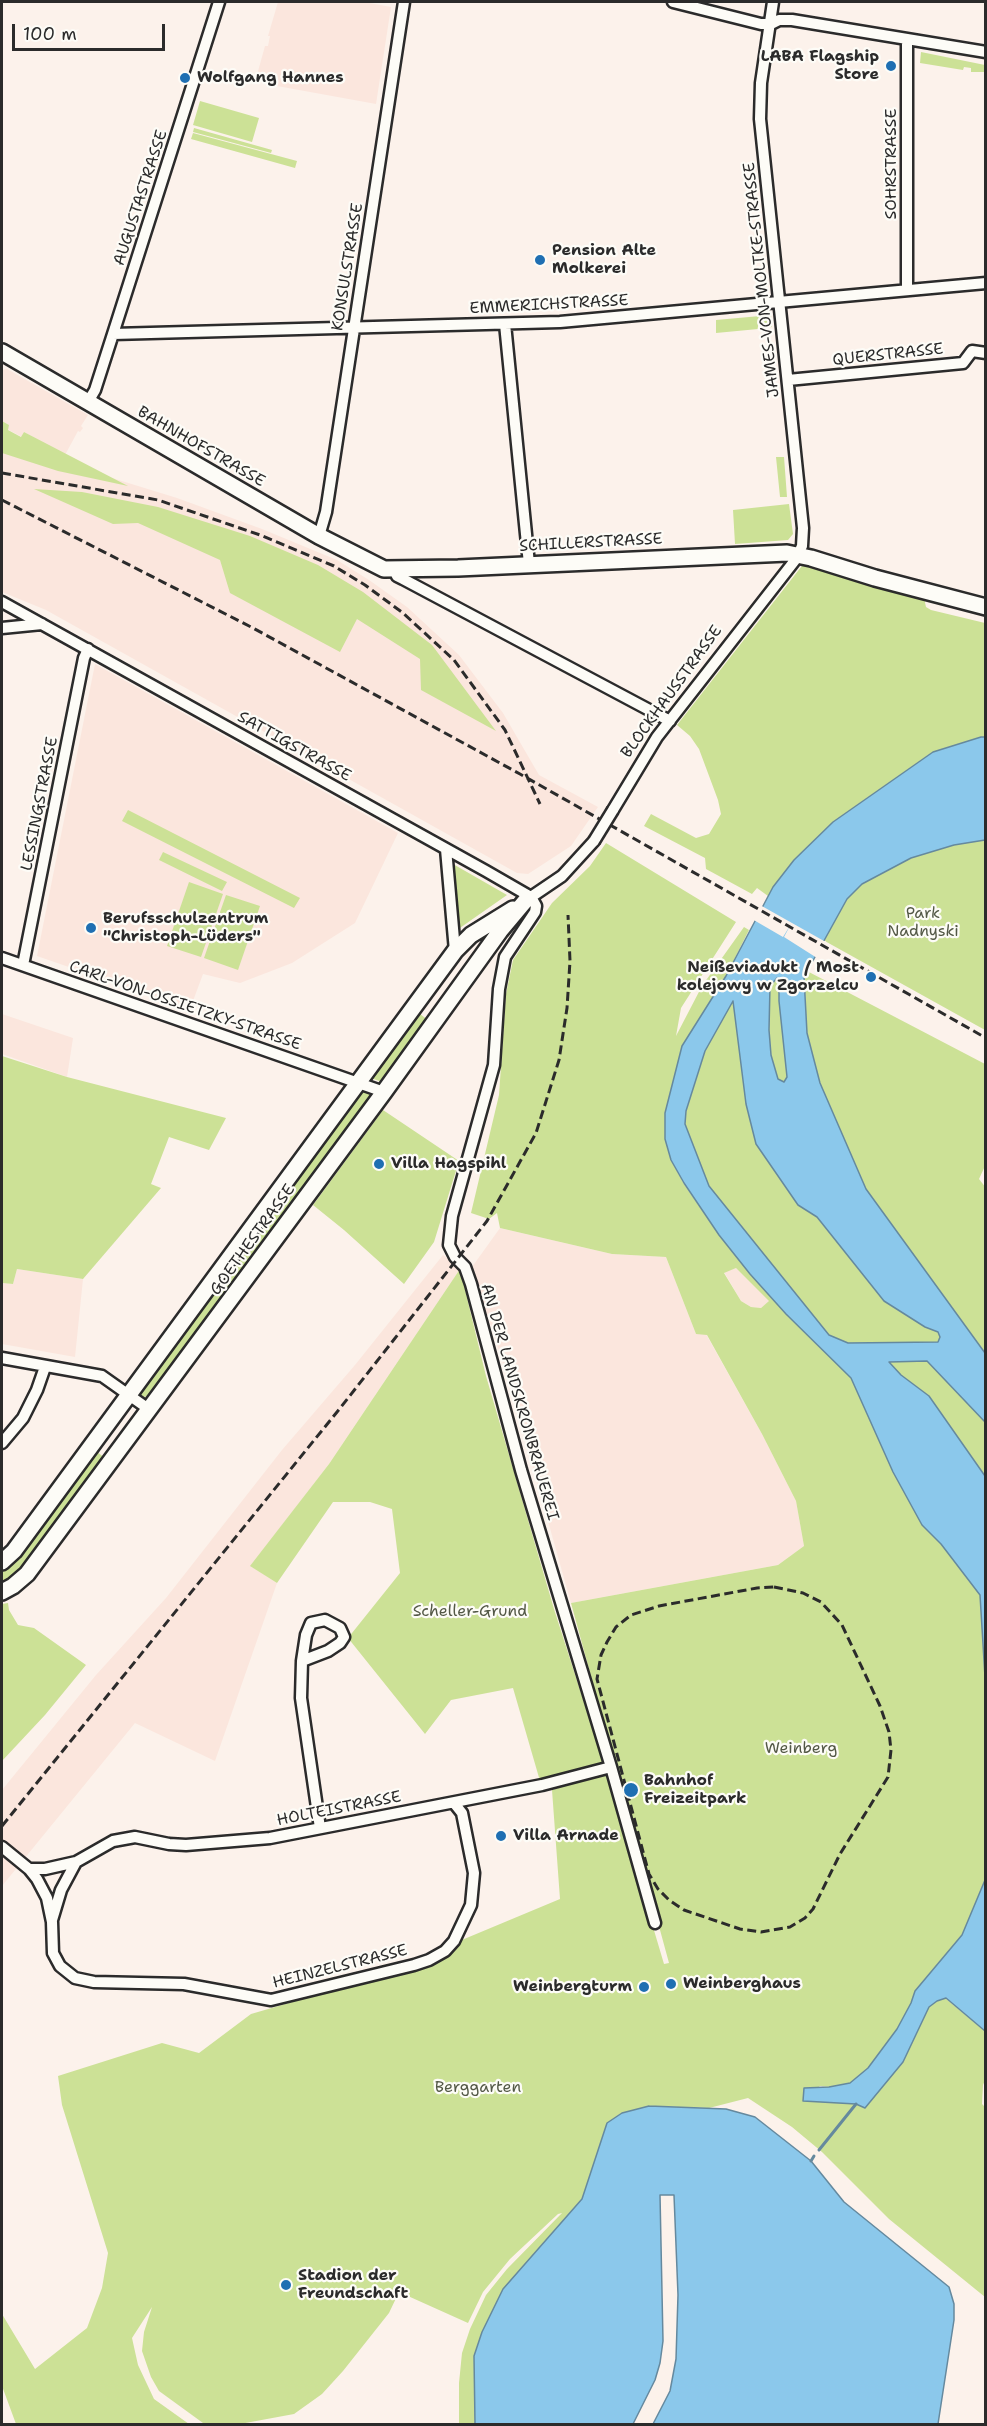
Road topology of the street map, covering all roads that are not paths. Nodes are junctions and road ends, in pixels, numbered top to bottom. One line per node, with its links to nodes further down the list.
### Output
1 (219, 2): 13 (street, AUGUSTASTRASSE)
2 (404, 2): 12 (street, KONSULSTRASSE)
3 (673, 2): 5 (street)
4 (773, 2): 5 (street, JAMES-VON-MOLTKE-STRASSE)
5 (769, 23): 6 (street); 10 (street, JAMES-VON-MOLTKE-STRASSE)
6 (907, 39): 7 (street); 9 (street, SOHRSTRASSE)
7 (986, 52)
8 (986, 283): 9 (street, EMMERICHSTRASSE)
9 (907, 290): 10 (street, EMMERICHSTRASSE)
10 (780, 302): 11 (street, EMMERICHSTRASSE); 16 (street, JAMES-VON-MOLTKE-STRASSE)
11 (505, 324): 12 (street, EMMERICHSTRASSE); 20 (street)
12 (354, 328): 13 (street, EMMERICHSTRASSE); 18 (street, KONSULSTRASSE)
13 (113, 334): 17 (street, AUGUSTASTRASSE)
14 (2, 352): 17 (street, BAHNHOFSTRASSE)
15 (986, 353): 16 (street, QUERSTRASSE)
16 (788, 380): 19 (street, JAMES-VON-MOLTKE-STRASSE)
17 (88, 402): 18 (street, BAHNHOFSTRASSE)
18 (319, 536): 21 (street, BAHNHOFSTRASSE)
19 (799, 555): 20 (street, SCHILLERSTRASSE); 23 (street, SCHILLERSTRASSE); 27 (street, BLOCKHAUSSTRASSE)
20 (529, 564): 21 (street, SCHILLERSTRASSE)
21 (389, 569): 27 (street, BAHNHOFSTRASSE)
22 (2, 602): 24 (street, SATTIGSTRASSE)
23 (986, 607)
24 (42, 624): 25 (street); 26 (street, SATTIGSTRASSE)
25 (2, 628)
26 (88, 650): 28 (street, SATTIGSTRASSE); 32 (street, LESSINGSTRASSE)
27 (670, 721): 29 (street, BLOCKHAUSSTRASSE, bridge)
28 (446, 849): 29 (street, SATTIGSTRASSE); 30 (street)
29 (528, 899): 30 (street, GOETHESTRASSE); 34 (street, GOETHESTRASSE); 43 (street, AN DER LANDSKRONBRAUEREI)
30 (455, 951): 33 (street, GOETHESTRASSE)
31 (2, 958): 32 (street, CARL-VON-OSSIETZKY-STRASSE)
32 (23, 965): 33 (street, CARL-VON-OSSIETZKY-STRASSE)
33 (358, 1083): 34 (street); 37 (street, GOETHESTRASSE)
34 (384, 1092): 38 (street, GOETHESTRASSE)
35 (2, 1358): 36 (street)
36 (45, 1366): 37 (street); 39 (street)
37 (128, 1394): 38 (street); 40 (street, GOETHESTRASSE)
38 (150, 1410): 41 (street, GOETHESTRASSE)
39 (2, 1443)
40 (2, 1563)
41 (2, 1592)
42 (302, 1661): 45 (street)
43 (611, 1767): 44 (street, HOLTEISTRASSE); 50 (street, AN DER LANDSKRONBRAUEREI)
44 (454, 1803): 45 (street, HOLTEISTRASSE); 49 (street, HEINZELSTRASSE)
45 (320, 1828): 47 (street, HOLTEISTRASSE)
46 (2, 1847): 48 (street, HEINZELSTRASSE)
47 (76, 1862): 48 (street, HOLTEISTRASSE); 49 (street)
48 (29, 1869): 49 (street, HEINZELSTRASSE)
49 (52, 1922)
50 (655, 1923)

